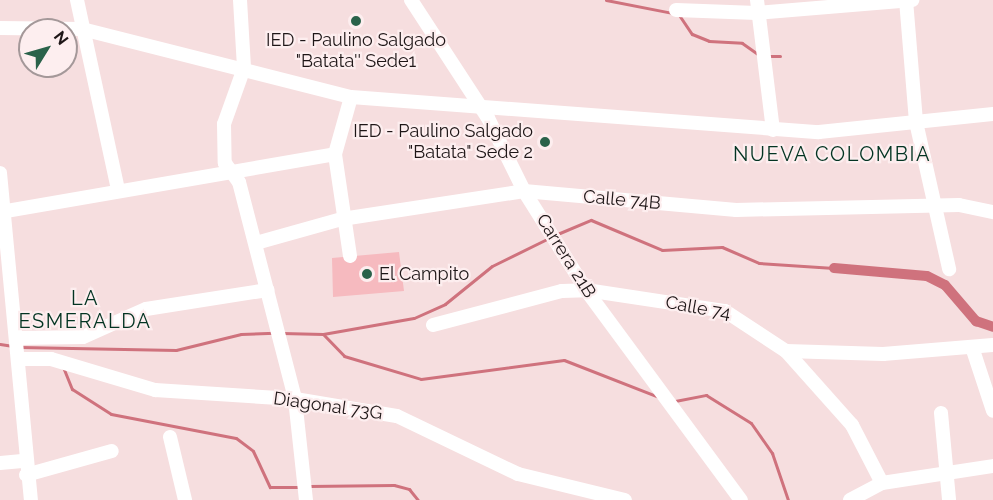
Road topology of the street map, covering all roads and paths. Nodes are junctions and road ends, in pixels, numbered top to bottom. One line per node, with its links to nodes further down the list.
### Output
1 (77, 0): 8 (street)
2 (240, 0): 9 (street)
3 (411, 0): 11 (street, Carrera 21B)
4 (908, 1): 5 (street); 13 (street)
5 (757, 7): 6 (street); 14 (street)
6 (676, 10)
7 (0, 28): 8 (street)
8 (82, 29): 9 (street); 18 (street)
9 (244, 68): 10 (street); 16 (street)
10 (351, 97): 11 (street); 15 (street)
11 (479, 104): 14 (street); 19 (street, Carrera 21B)
12 (993, 114): 13 (street)
13 (916, 122): 14 (street); 20 (street)
14 (773, 130)
15 (334, 154): 16 (street); 24 (street)
16 (230, 171): 18 (street); 25 (street)
17 (0, 173): 21 (street)
18 (118, 189): 21 (street)
19 (524, 191): 20 (street, Calle 74B); 24 (street, Calle 74B); 29 (street, Carrera 21B)
20 (934, 205): 22 (street, Calle 74B); 27 (street)
21 (3, 212): 31 (street)
22 (993, 212): 23 (street)
23 (993, 217)
24 (342, 219): 25 (street, Calle 74B); 26 (street)
25 (256, 243): 28 (street)
26 (350, 256)
27 (949, 269)
28 (268, 290): 31 (street); 36 (street)
29 (586, 290): 30 (street, Calle 74); 34 (street, Calle 74); 50 (street, Carrera 21B)
30 (433, 326)
31 (19, 340): 35 (street)
32 (993, 345): 33 (street)
33 (972, 347): 34 (street); 37 (street)
34 (786, 351): 45 (street, Calle 74)
35 (20, 358): 36 (street, Diagonal 73G); 43 (street)
36 (295, 399): 46 (street); 49 (street, Diagonal 73G)
37 (993, 411)
38 (941, 413): 44 (street)
39 (170, 437): 48 (street)
40 (112, 451): 43 (street)
41 (0, 464): 43 (street)
42 (993, 466): 44 (street)
43 (26, 468): 47 (street)
44 (946, 476): 45 (street); 52 (street)
45 (882, 483): 51 (street)
46 (305, 491)
47 (31, 500)
48 (185, 500)
49 (625, 500)
50 (741, 500)
51 (850, 500)
52 (949, 500)

